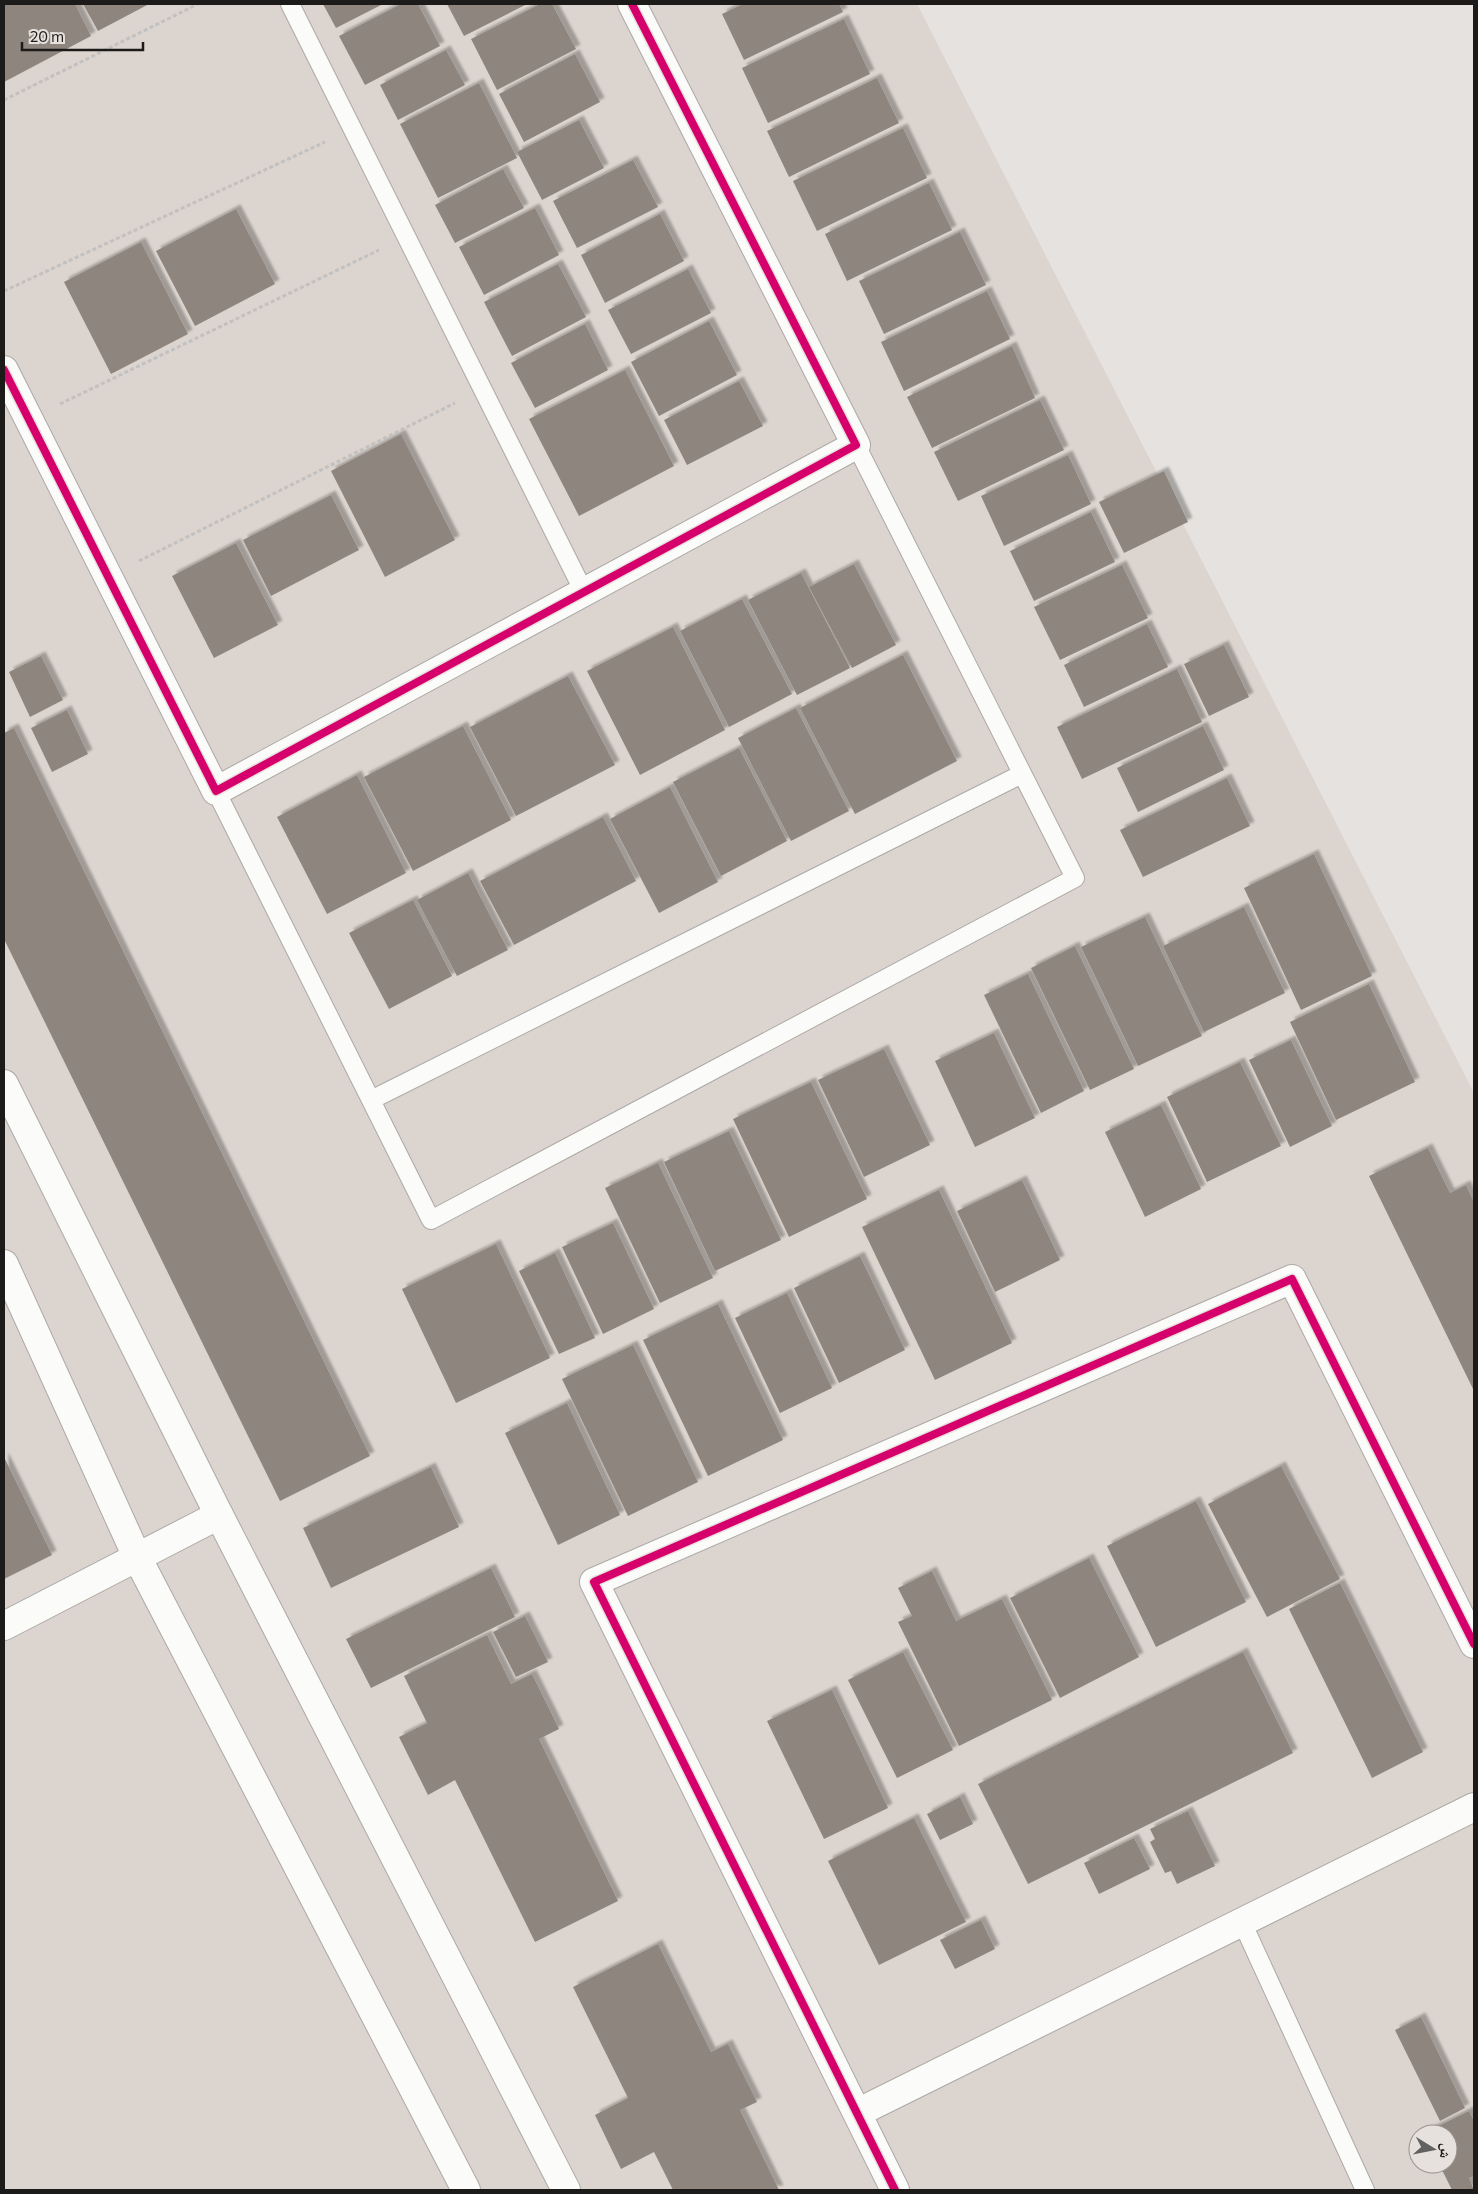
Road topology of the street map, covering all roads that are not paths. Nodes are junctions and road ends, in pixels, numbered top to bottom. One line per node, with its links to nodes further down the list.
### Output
1 (290, 4): 5 (lane)
2 (632, 4): 4 (street)
3 (7, 386): 7 (street)
4 (856, 445): 5 (street); 6 (lane)
5 (584, 592): 7 (street)
6 (1022, 774): 9 (lane); 9 (lane)
7 (216, 791): 9 (lane)
8 (4, 1084): 11 (street)
9 (371, 1100)
10 (4, 1264): 12 (street)
11 (219, 1515): 12 (street); 19 (street)
12 (137, 1557): 13 (street); 18 (street)
13 (4, 1626)
14 (1474, 1644): 17 (street)
15 (1474, 1806): 16 (street)
16 (1242, 1922): 17 (street); 21 (lane)
17 (857, 2113): 20 (street)
18 (466, 2190)
19 (566, 2190)
20 (895, 2190)
21 (1365, 2190)

